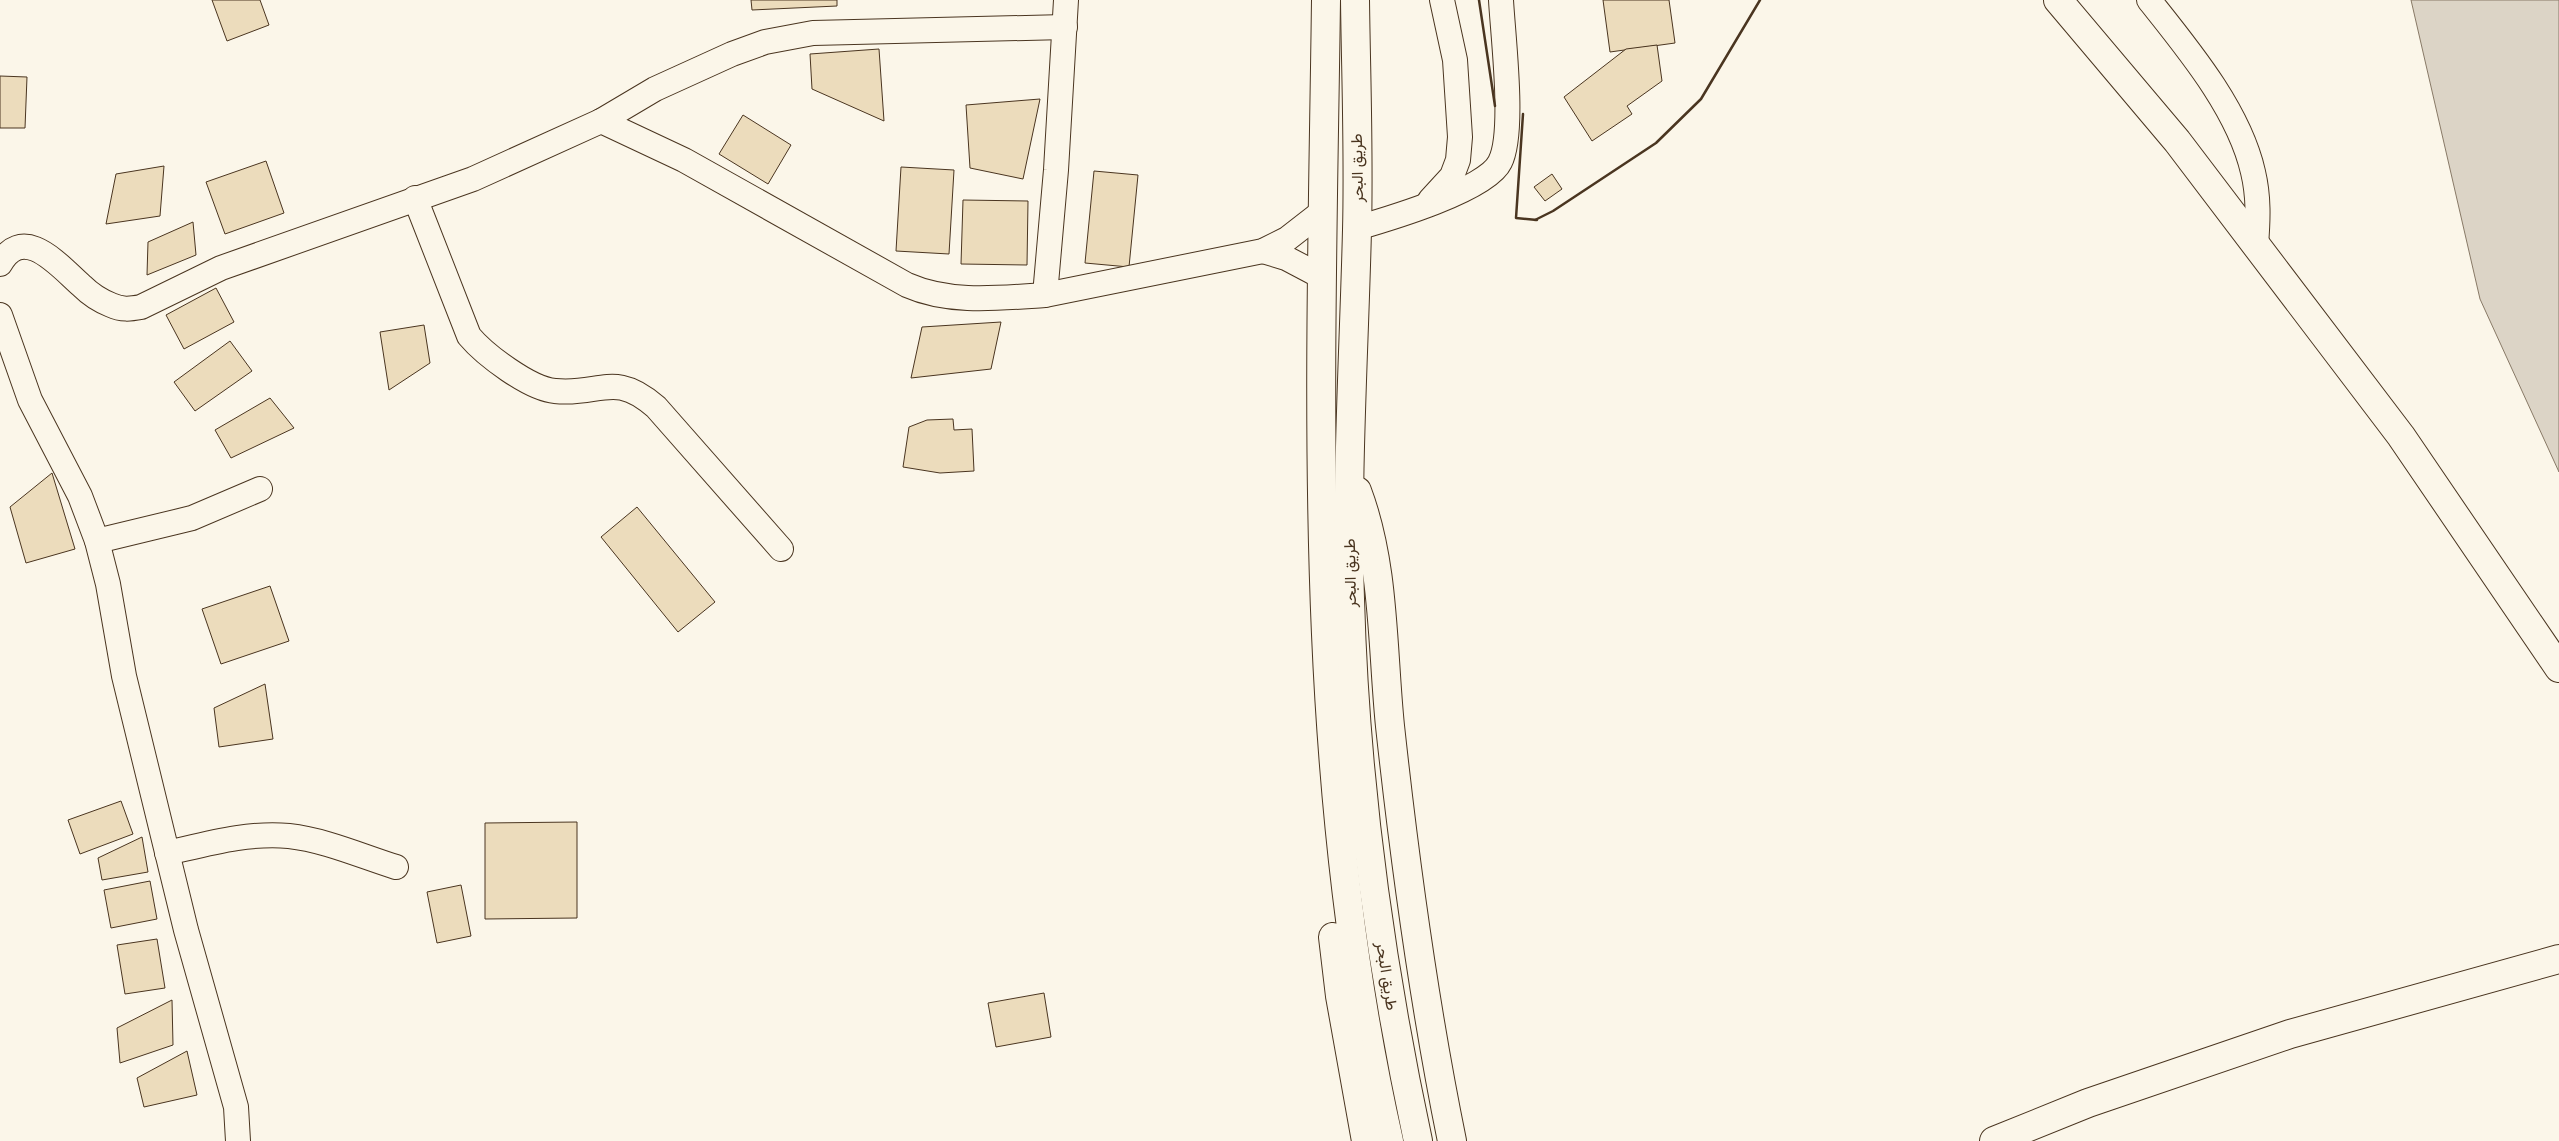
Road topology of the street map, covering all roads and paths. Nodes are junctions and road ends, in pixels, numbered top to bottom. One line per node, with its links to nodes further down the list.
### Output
1 (1066, 0): 8 (street)
2 (1326, 0): 12 (main road, طريق البحر)
3 (1356, 0): 13 (main road, طريق البحر)
4 (1442, 0): 11 (street)
5 (1500, 0): 11 (street)
6 (2058, 0): 14 (main road)
7 (2149, 0): 14 (street)
8 (1064, 27): 9 (street); 18 (street)
9 (600, 121): 10 (street); 18 (street)
10 (415, 198): 16 (street); 23 (street)
11 (1422, 209): 13 (street)
12 (1323, 210): 15 (street); 17 (main road, طريق البحر)
13 (1357, 228): 20 (main road, طريق البحر)
14 (2256, 244): 25 (main road)
15 (1263, 251): 17 (street); 18 (street)
16 (0, 264)
17 (1322, 277): 24 (main road, طريق البحر)
18 (1045, 295)
19 (0, 315): 22 (street)
20 (1349, 471): 32 (main road, طريق البحر); 33 (main road)
21 (260, 489): 22 (street)
22 (97, 541): 26 (street)
23 (781, 549)
24 (1324, 559): 30 (main road); 31 (main road, طريق البحر)
25 (2559, 668)
26 (167, 853): 27 (street); 29 (street)
27 (396, 867)
28 (2559, 959): 34 (main road)
29 (238, 1141)
30 (1366, 1141)
31 (1389, 1141)
32 (1418, 1141)
33 (1452, 1141)
34 (1994, 1141)

